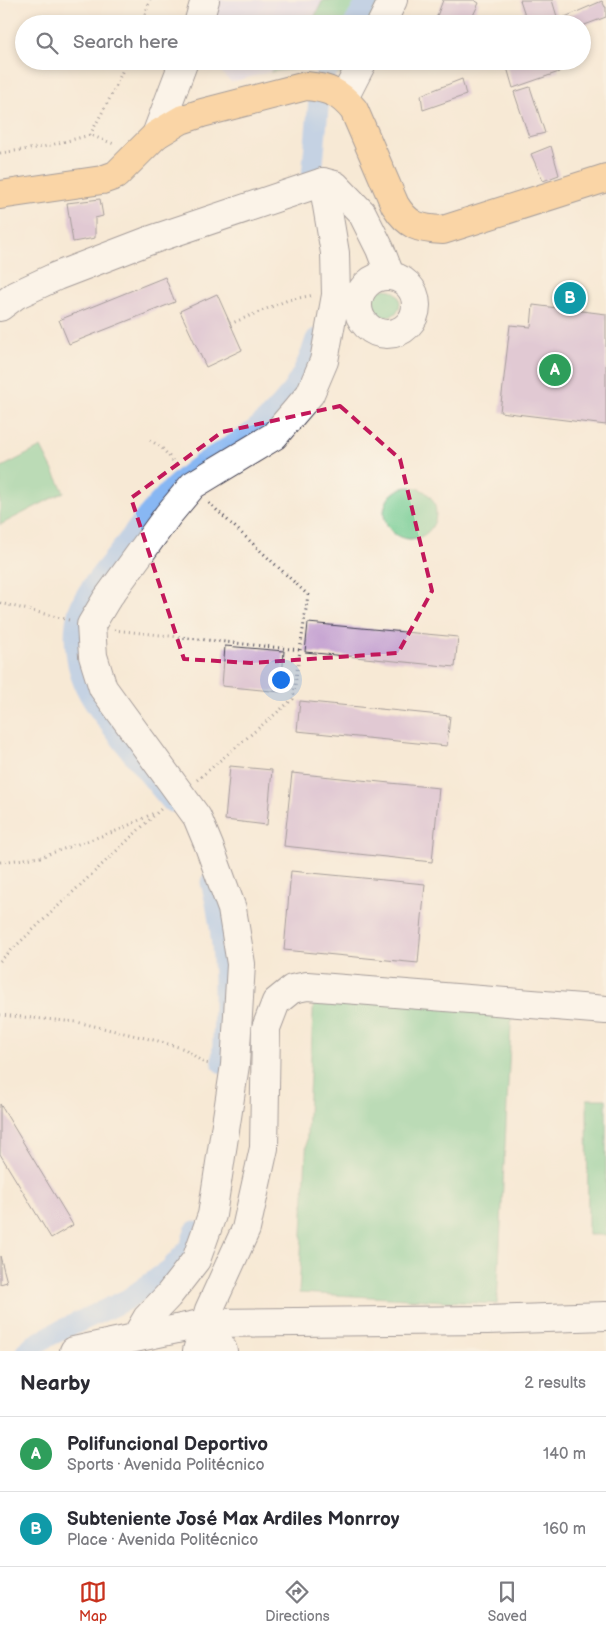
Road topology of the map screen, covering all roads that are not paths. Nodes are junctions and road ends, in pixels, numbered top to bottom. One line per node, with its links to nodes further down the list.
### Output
1 (205, 0): 3 (street)
2 (392, 0): 4 (street)
3 (201, 15)
4 (385, 15)
5 (180, 70): 8 (street)
6 (357, 70): 7 (street)
7 (340, 96): 8 (main road); 9 (main road)
8 (147, 144): 11 (main road)
9 (606, 178)
10 (317, 184): 12 (street); 13 (street); 15 (street)
11 (0, 195)
12 (390, 275)
13 (0, 307)
14 (606, 1010): 16 (street)
15 (235, 1065): 16 (street); 19 (street)
16 (265, 1067): 18 (street)
17 (606, 1316): 18 (street)
18 (205, 1323): 19 (street); 21 (street); 22 (street)
19 (136, 1337): 20 (street)
20 (74, 1351)
21 (197, 1351)
22 (223, 1351)

